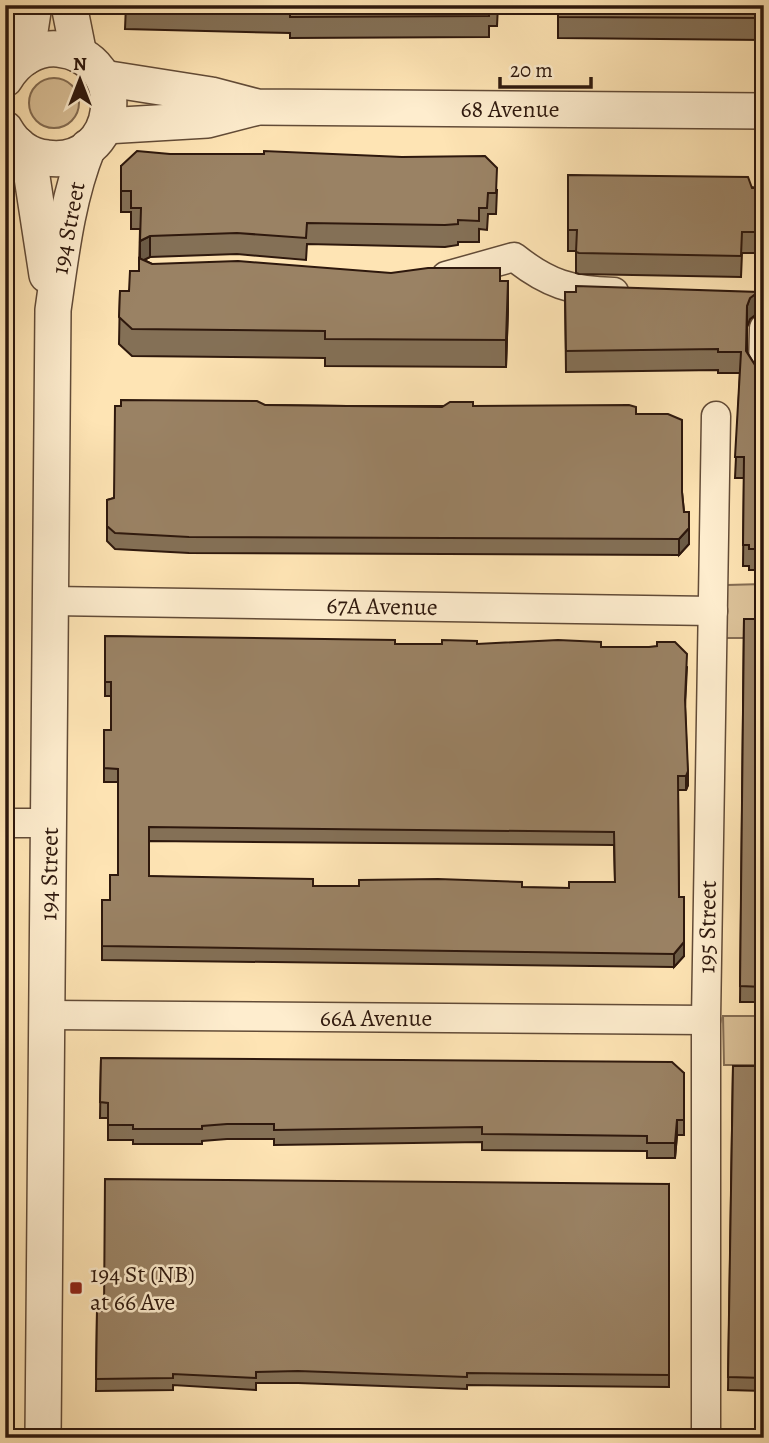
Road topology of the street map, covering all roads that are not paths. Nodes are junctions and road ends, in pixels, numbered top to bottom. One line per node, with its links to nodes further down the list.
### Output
1 (34, 5): 4 (street)
2 (69, 5): 3 (street)
3 (91, 67): 4 (street, 68 Avenue); 5 (street, 68 Avenue); 8 (street, 194 Street)
4 (16, 68)
5 (257, 107): 6 (street, 68 Avenue); 8 (street, 68 Avenue)
6 (764, 111)
7 (9, 133): 8 (street, 68 Avenue); 11 (street, 194 Street)
8 (97, 136): 11 (street, 194 Street)
9 (416, 280): 10 (street)
10 (643, 292)
11 (53, 310): 15 (street, 194 Street)
12 (764, 328): 13 (street)
13 (763, 372)
14 (716, 416): 16 (street, 195 Street)
15 (52, 601): 16 (street, 67A Avenue); 18 (street, 194 Street)
16 (712, 611): 20 (street, 195 Street)
17 (5, 823): 18 (street)
18 (50, 823): 19 (street, 194 Street)
19 (47, 1015): 20 (street, 66A Avenue); 21 (street, 194 Street)
20 (705, 1020): 22 (street, 195 Street)
21 (43, 1438)
22 (706, 1438)

